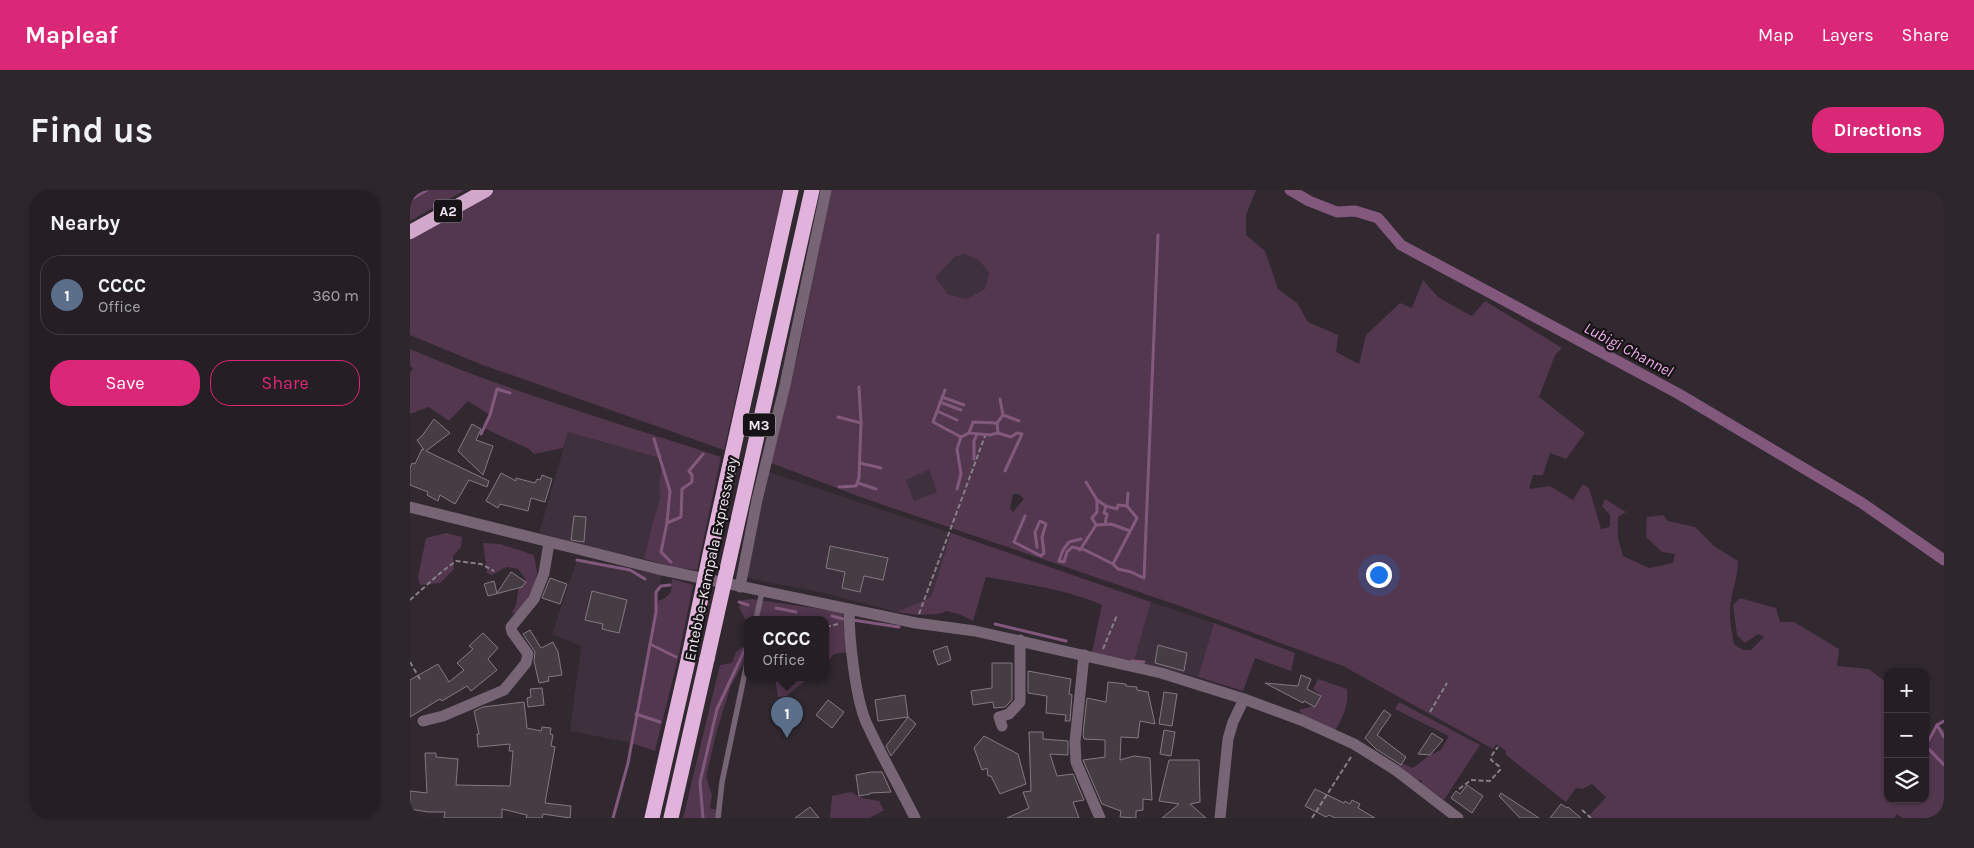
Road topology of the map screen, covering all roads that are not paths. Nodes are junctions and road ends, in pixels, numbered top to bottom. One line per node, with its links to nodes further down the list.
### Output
1 (486, 190): 5 (highway, A2)
2 (792, 190): 18 (highway, Entebbe–Kampala Expressway / M3, bridge)
3 (812, 190): 19 (highway, Entebbe–Kampala Expressway / M3, bridge)
4 (826, 190): 8 (street)
5 (410, 232)
6 (410, 507): 7 (street)
7 (549, 543): 8 (street); 16 (street)
8 (740, 587): 9 (street)
9 (762, 592): 10 (street); 11 (lane)
10 (849, 609): 12 (street); 21 (street)
11 (757, 616)
12 (1020, 640): 13 (street); 17 (street)
13 (1084, 656): 15 (street); 22 (street)
14 (744, 677): 20 (lane)
15 (1244, 699): 23 (street); 24 (street)
16 (423, 721)
17 (1002, 726)
18 (652, 818)
19 (671, 818)
20 (718, 818)
21 (915, 818)
22 (1100, 818)
23 (1220, 818)
24 (1458, 818)

